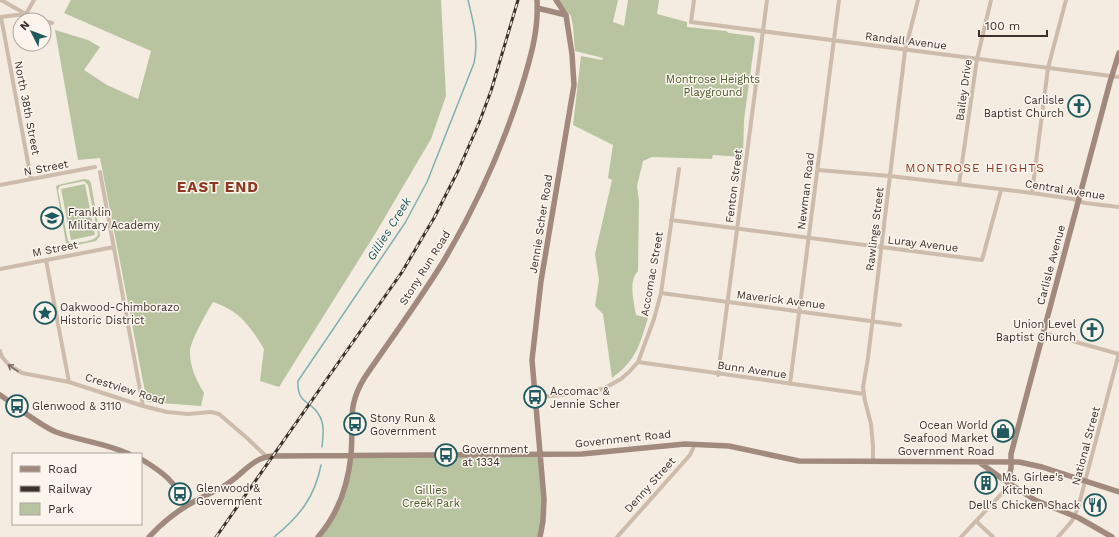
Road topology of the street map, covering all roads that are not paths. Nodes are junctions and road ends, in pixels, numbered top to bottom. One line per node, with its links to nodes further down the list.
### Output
1 (1, 0): 12 (street)
2 (34, 0): 13 (street)
3 (537, 0): 11 (street, Stony Run Road)
4 (556, 0): 14 (street, Jennie Scher Road)
5 (694, 0): 17 (street, Randall Avenue)
6 (767, 0): 17 (street, Fenton Street)
7 (839, 0): 18 (street, Newman Road)
8 (918, 0): 19 (street, Rawlings Street)
9 (991, 0): 21 (street, Bailey Drive)
10 (1066, 0): 22 (street)
11 (537, 8): 14 (street); 62 (street, Stony Run Road)
12 (22, 12)
13 (27, 12)
14 (566, 15): 58 (street, Jennie Scher Road)
15 (12, 16): 16 (street)
16 (1, 17): 30 (street, North 38th Street)
17 (762, 32): 18 (street, Randall Avenue); 38 (street, Fenton Street)
18 (833, 41): 19 (street, Randall Avenue); 27 (street, Newman Road)
19 (905, 51): 21 (street, Randall Avenue); 29 (street, Rawlings Street)
20 (1119, 53): 23 (street, Carlisle Avenue)
21 (977, 59): 22 (street, Randall Avenue); 31 (street, Bailey Drive)
22 (1048, 68): 23 (street, Randall Avenue); 34 (street)
23 (1112, 76): 24 (street, Randall Avenue); 35 (street, Carlisle Avenue)
24 (1119, 77)
25 (95, 167): 30 (street, N Street)
26 (679, 169): 37 (street, Accomac Street)
27 (818, 170): 29 (street, Central Avenue); 39 (street, Newman Road)
28 (100, 172): 40 (street)
29 (890, 176): 31 (street, Central Avenue); 41 (street, Rawlings Street)
30 (31, 180): 32 (street, N Street)
31 (959, 184): 33 (street, Central Avenue)
32 (0, 185)
33 (1001, 190): 34 (street, Central Avenue); 41 (street, Luray Avenue)
34 (1032, 193): 35 (street, Central Avenue)
35 (1079, 201): 36 (street, Central Avenue); 49 (street, Carlisle Avenue)
36 (1119, 207)
37 (671, 220): 38 (street, Luray Avenue); 44 (street, Accomac Street)
38 (737, 230): 39 (street, Luray Avenue); 45 (street, Fenton Street)
39 (809, 239): 41 (street, Luray Avenue); 46 (street, Newman Road)
40 (114, 247): 42 (street, M Street); 59 (street)
41 (881, 248): 47 (street, Rawlings Street)
42 (46, 260): 43 (street, M Street); 54 (street)
43 (0, 269)
44 (660, 293): 45 (street, Maverick Avenue); 52 (street, Accomac Street)
45 (728, 302): 46 (street, Maverick Avenue); 53 (street, Fenton Street)
46 (800, 311): 47 (street, Maverick Avenue); 55 (street, Newman Road)
47 (872, 321): 48 (street, Maverick Avenue); 57 (street, Rawlings Street)
48 (900, 325)
49 (1044, 333): 51 (street); 67 (street, Carlisle Avenue)
50 (0, 351): 54 (street, Crestview Road, one-way to 50)
51 (1119, 354): 69 (street, National Street)
52 (638, 362): 53 (street, Bunn Avenue); 58 (street, Accomac Street)
53 (718, 375): 55 (street, Bunn Avenue)
54 (69, 382): 59 (street, Crestview Road)
55 (790, 384): 57 (street, Bunn Avenue)
56 (0, 394): 61 (street)
57 (864, 394): 68 (street, Rawlings Street)
58 (535, 397): 63 (street, Jennie Scher Road)
59 (143, 406): 64 (street, Crestview Road)
60 (695, 444): 63 (street, Government Road); 68 (street, Government Road); 78 (street, Denny Street)
61 (127, 453)
62 (351, 455): 63 (street, Government Road); 64 (street, Government Road); 76 (street, Stony Run Road)
63 (540, 455): 77 (street, Jennie Scher Road)
64 (266, 456): 72 (street)
65 (142, 461): 72 (street)
66 (979, 461): 67 (street, Government Road); 68 (street, Government Road); 70 (street)
67 (1011, 461): 69 (street, Government Road); 70 (street, Carlisle Avenue)
68 (873, 462)
69 (1086, 481): 71 (street, Government Road); 73 (street, National Street)
70 (1008, 482): 73 (street); 74 (street, Carlisle Avenue)
71 (1119, 492)
72 (186, 506): 75 (street)
73 (1075, 516): 81 (street, National Street); 82 (street)
74 (976, 521): 79 (street, Carlisle Avenue); 80 (street)
75 (149, 537)
76 (318, 537)
77 (540, 537)
78 (617, 537)
79 (961, 537)
80 (993, 537)
81 (1058, 537)
82 (1112, 537)

